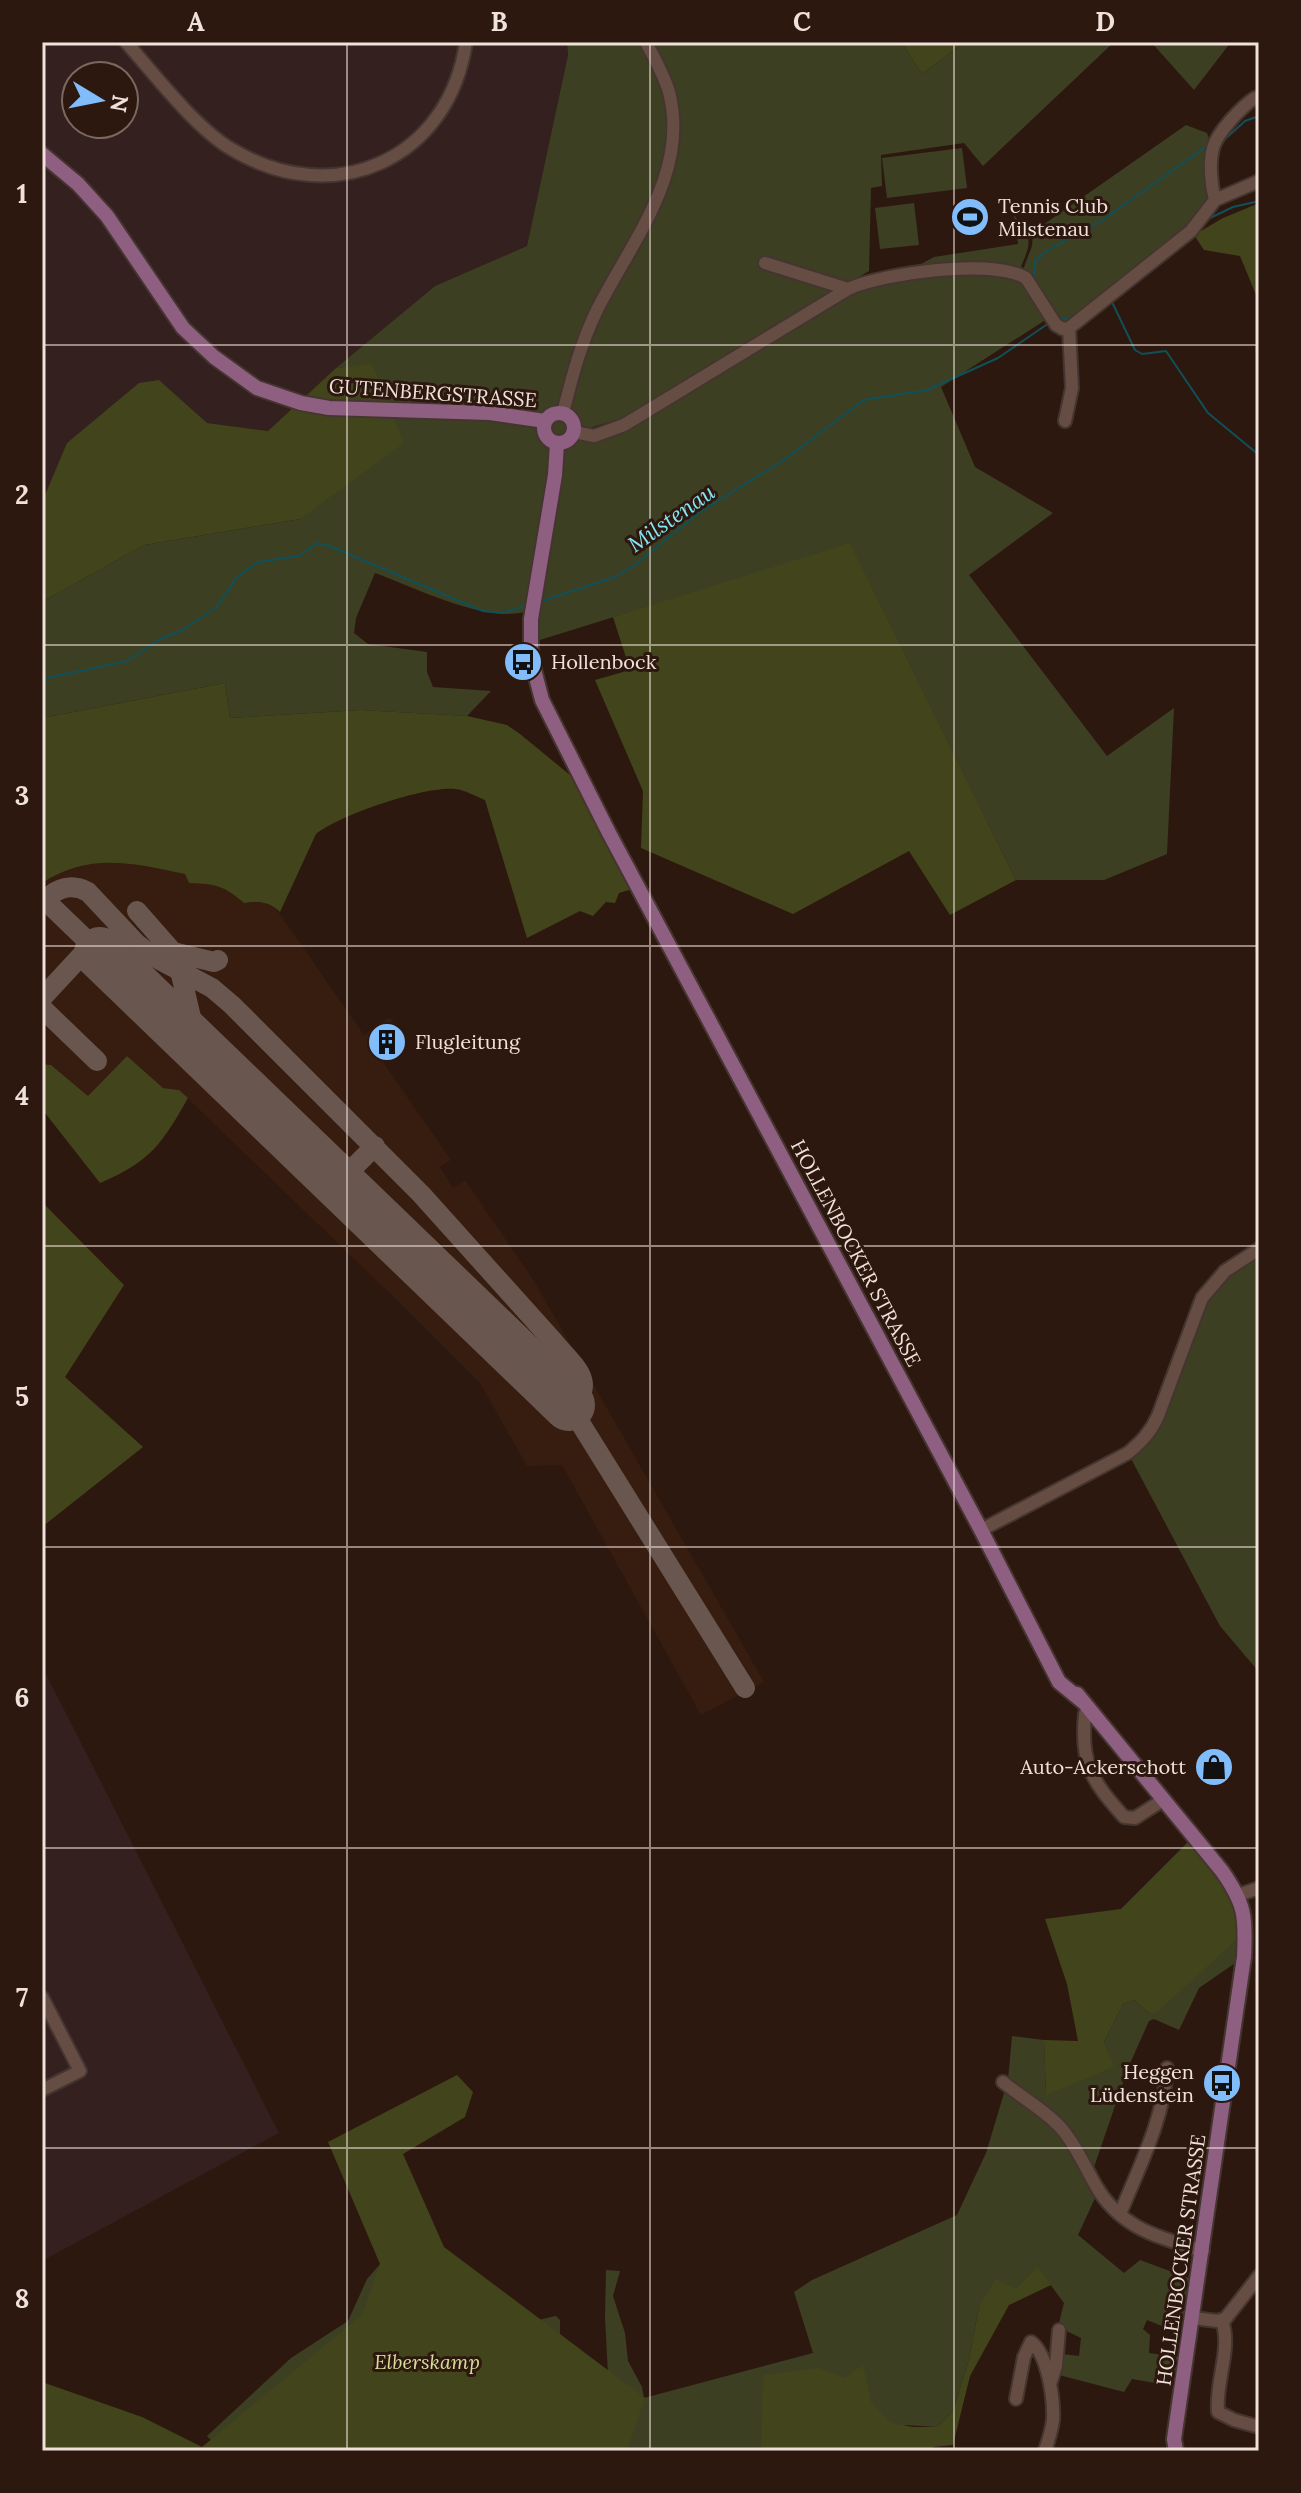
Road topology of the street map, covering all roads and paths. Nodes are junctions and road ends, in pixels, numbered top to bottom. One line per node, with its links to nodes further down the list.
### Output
1 (126, 42): 2 (street)
2 (466, 42)
3 (646, 42): 11 (street)
4 (1255, 98): 7 (street)
5 (42, 154): 12 (main road, GUTENBERGSTRASSE)
6 (1259, 181): 7 (street)
7 (1215, 200): 10 (street)
8 (765, 263): 9 (street)
9 (848, 289): 10 (street); 14 (street)
10 (1062, 327): 13 (street)
11 (563, 413): 12 (main road); 14 (main road)
12 (545, 421): 15 (main road)
13 (1065, 421)
14 (574, 432): 15 (main road)
15 (557, 443): 17 (main road, HOLLENBOCKER STRASSE)
16 (1259, 1249): 17 (street)
17 (981, 1530): 18 (main road, HOLLENBOCKER STRASSE)
18 (1086, 1706): 19 (main road, HOLLENBOCKER STRASSE); 19 (street)
19 (1163, 1800): 21 (main road, HOLLENBOCKER STRASSE)
20 (1259, 1888): 21 (street)
21 (1238, 1895): 27 (main road, HOLLENBOCKER STRASSE)
22 (42, 1997): 25 (street)
23 (1167, 2068): 26 (street)
24 (1003, 2082): 26 (street)
25 (42, 2090)
26 (1120, 2214): 27 (street)
27 (1203, 2251): 29 (main road, HOLLENBOCKER STRASSE)
28 (1259, 2276): 30 (street)
29 (1193, 2318): 30 (street); 36 (main road, HOLLENBOCKER STRASSE)
30 (1222, 2320): 34 (street)
31 (1059, 2330): 32 (street)
32 (1049, 2387): 33 (street); 35 (street)
33 (1016, 2399)
34 (1259, 2427)
35 (1045, 2451)
36 (1176, 2451)

